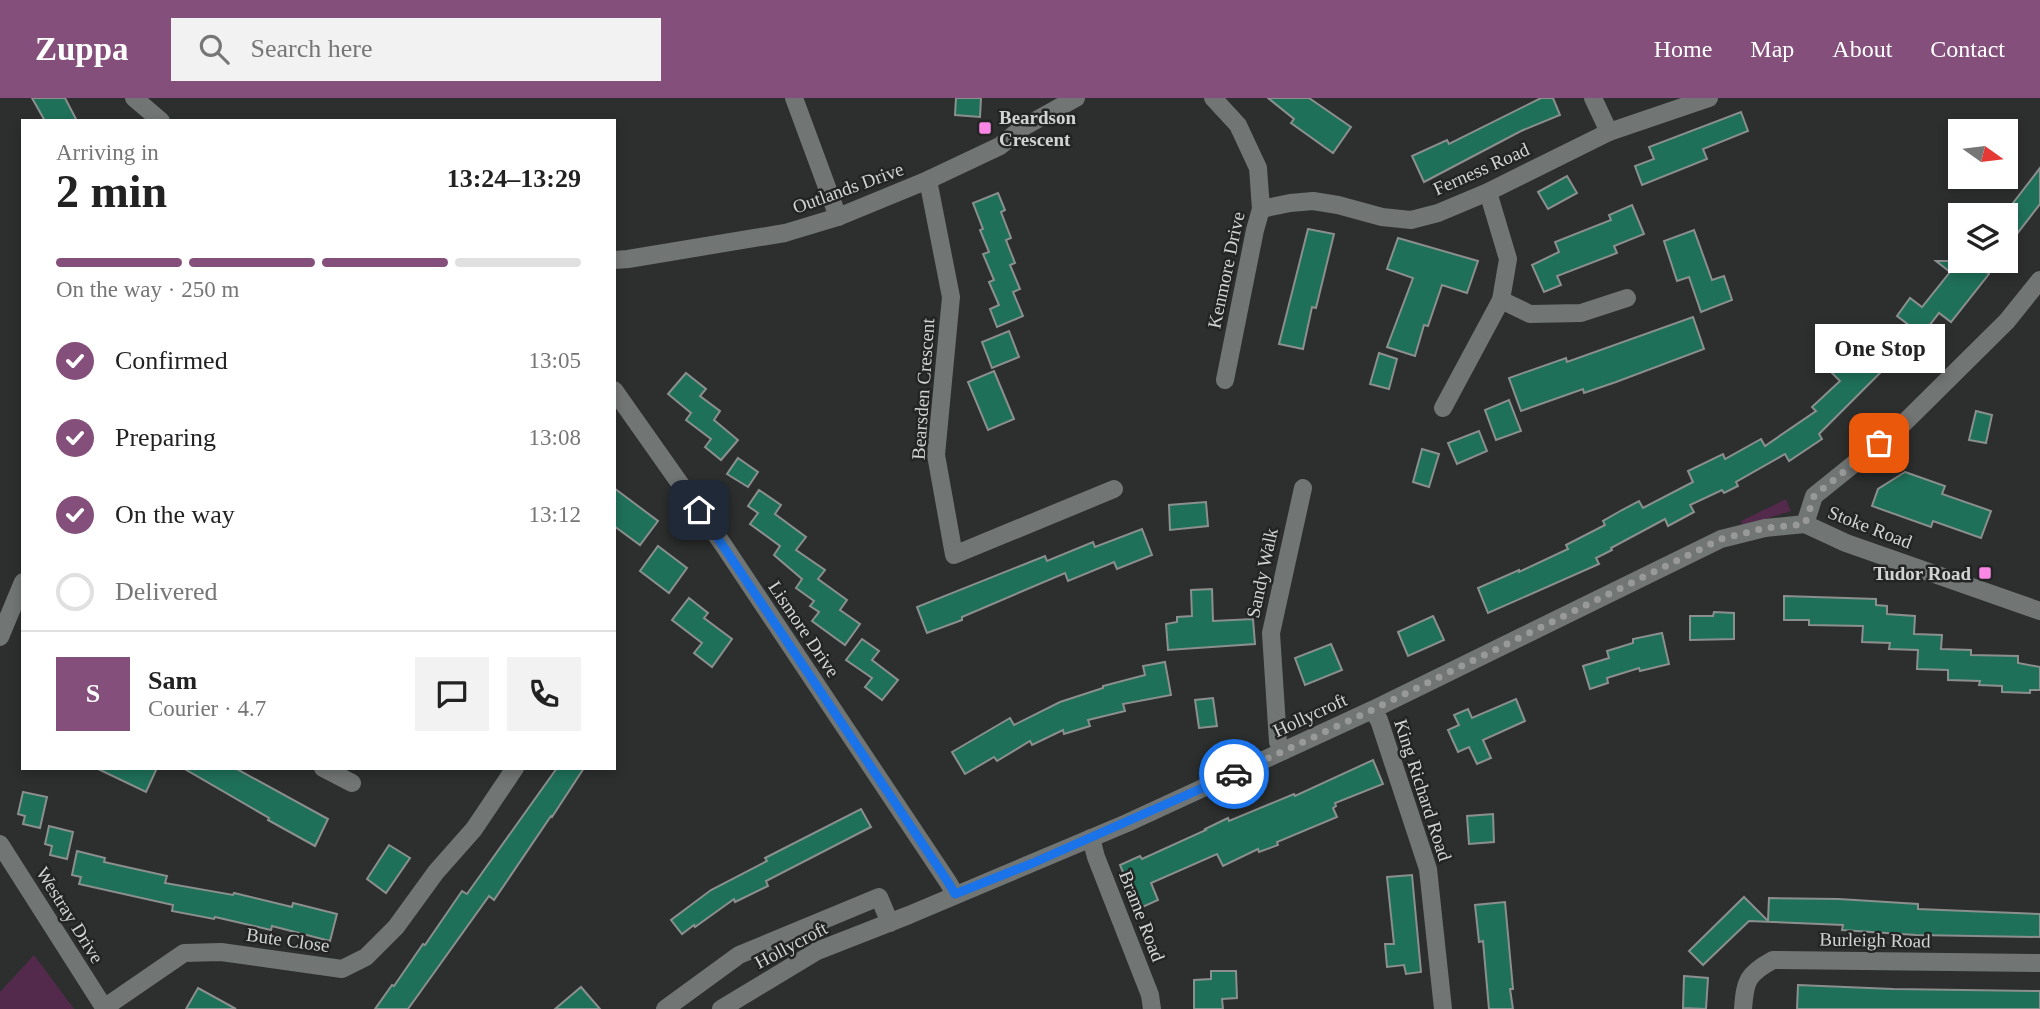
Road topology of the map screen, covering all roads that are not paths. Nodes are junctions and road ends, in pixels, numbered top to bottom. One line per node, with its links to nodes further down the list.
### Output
1 (134, 98): 7 (street)
2 (794, 98): 12 (street)
3 (1076, 98): 9 (street, Outlands Drive)
4 (1213, 98): 11 (street, Kenmore Drive)
5 (1593, 98): 8 (street)
6 (1709, 98): 8 (street, Ferness Road)
7 (159, 119)
8 (1609, 132): 10 (street, Ferness Road)
9 (928, 180): 12 (street, Outlands Drive); 21 (street, Bearsden Crescent)
10 (1488, 192): 11 (street, Ferness Road); 16 (street)
11 (1261, 209): 17 (street, Kenmore Drive)
12 (838, 217): 13 (street, Outlands Drive)
13 (616, 260)
14 (2040, 280): 22 (street)
15 (1627, 298): 16 (street)
16 (1501, 300): 19 (street)
17 (1225, 380)
18 (616, 393): 33 (street, Lismore Drive)
19 (1443, 408)
20 (1303, 488): 27 (street, Sandy Walk)
21 (1114, 489)
22 (1805, 524): 24 (street, Stoke Road); 26 (street, Hollycroft)
23 (21, 587): 25 (street)
24 (2040, 611)
25 (0, 637)
26 (1372, 710): 27 (street, Hollycroft); 40 (street, King Richard Road)
27 (1283, 751): 31 (street, Hollycroft)
28 (327, 770): 30 (street)
29 (514, 770): 36 (street, Bute Close)
30 (352, 783)
31 (1091, 838): 33 (street, Hollycroft); 39 (street, Brame Road)
32 (0, 844): 36 (street, Westray Drive)
33 (955, 894): 34 (street, Hollycroft)
34 (891, 923): 37 (street); 38 (street, Hollycroft)
35 (2040, 963): 41 (street, Burleigh Road)
36 (104, 1008)
37 (665, 1009)
38 (721, 1009)
39 (1152, 1009)
40 (1443, 1009)
41 (1743, 1009)

